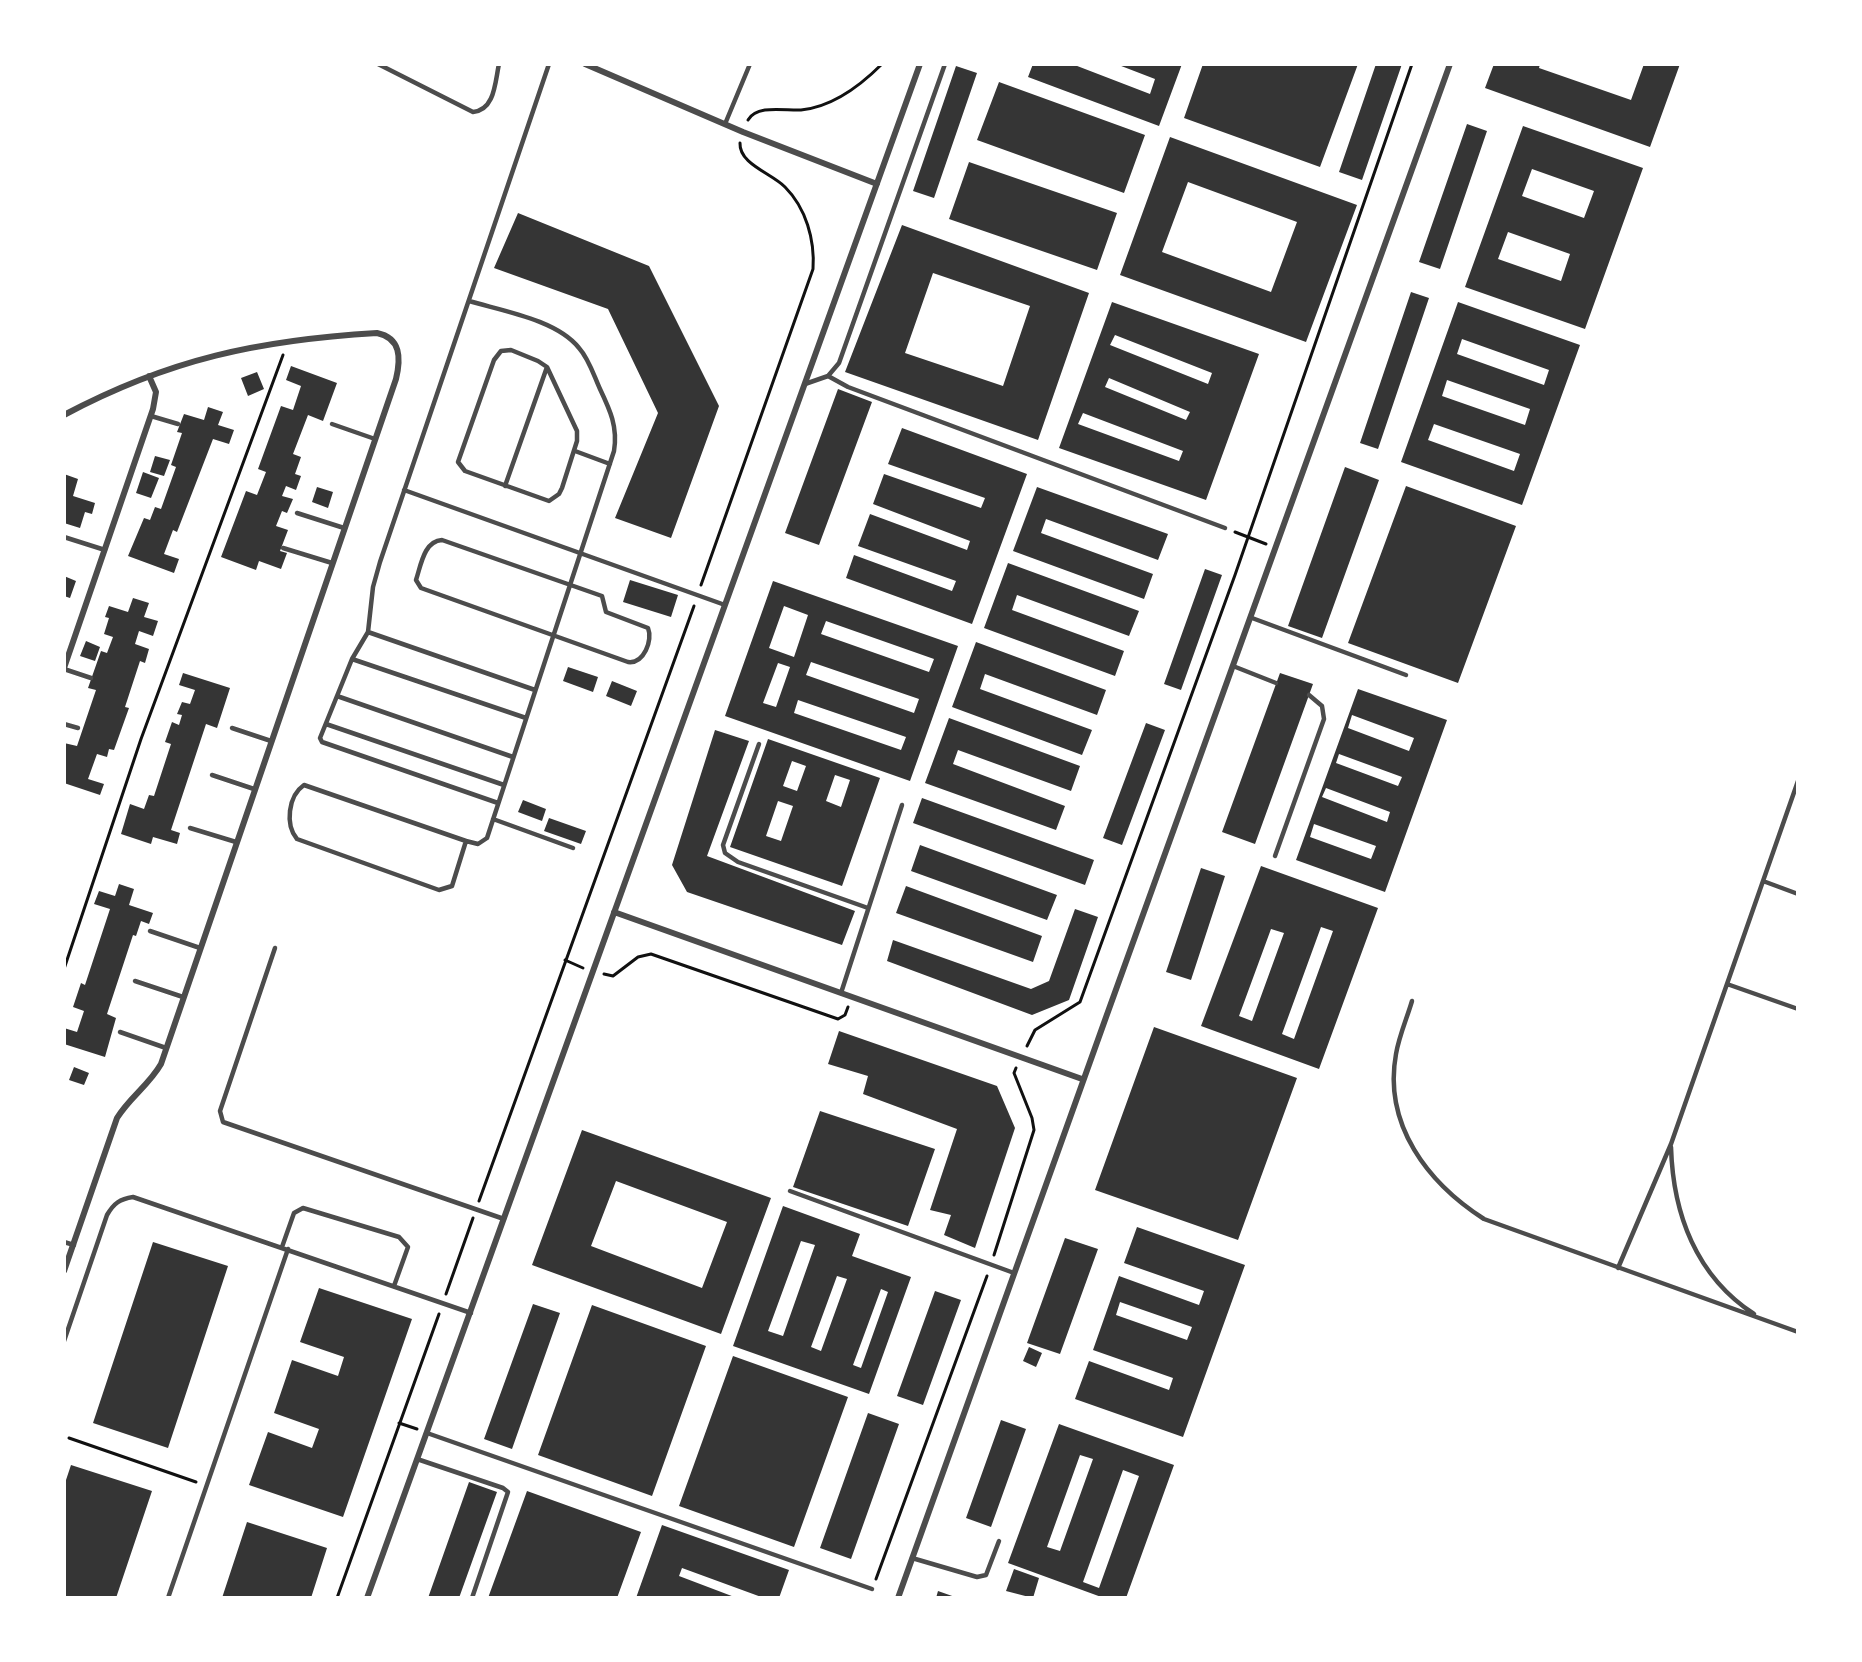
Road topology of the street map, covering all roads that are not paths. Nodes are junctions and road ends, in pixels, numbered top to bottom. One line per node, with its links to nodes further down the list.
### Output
1 (378, 64): 2 (lane)
2 (499, 64)
3 (549, 64): 11 (lane)
4 (585, 64): 9 (street)
5 (750, 64): 9 (lane)
6 (920, 64): 10 (street)
7 (945, 64): 14 (lane)
8 (1450, 64): 35 (street)
9 (724, 124): 10 (street)
10 (876, 184): 15 (street)
11 (469, 301): 22 (lane); 24 (lane)
12 (547, 367): 21 (lane); 23 (lane); 23 (lane)
13 (149, 376): 16 (street); 17 (street); 20 (street)
14 (828, 376): 15 (lane); 27 (lane)
15 (805, 384): 34 (street)
16 (64, 415)
17 (151, 416): 18 (lane); 30 (street)
18 (178, 424)
19 (332, 424): 20 (lane)
20 (375, 439): 26 (street)
21 (574, 451): 22 (lane); 23 (lane)
22 (610, 464): 31 (lane)
23 (506, 486)
24 (404, 490): 31 (lane); 36 (lane)
25 (297, 513): 26 (lane)
26 (344, 528): 32 (street)
27 (1225, 528)
28 (64, 537): 30 (lane)
29 (283, 548): 32 (lane)
30 (105, 550): 40 (street)
31 (579, 553): 33 (lane); 34 (lane)
32 (332, 563): 52 (street)
33 (569, 585): 37 (lane); 37 (lane); 37 (lane)
34 (725, 604): 70 (street)
35 (1252, 618): 39 (street); 41 (lane)
36 (368, 632): 38 (lane); 44 (lane)
37 (553, 634): 44 (lane)
38 (352, 659): 46 (lane); 47 (lane)
39 (1233, 666): 43 (lane); 82 (street)
40 (64, 668): 42 (lane)
41 (1406, 675)
42 (91, 678)
43 (1276, 683)
44 (535, 690): 47 (lane)
45 (1309, 695): 66 (lane)
46 (337, 696): 49 (lane); 54 (lane)
47 (526, 718): 54 (lane)
48 (64, 724): 50 (lane)
49 (326, 724): 57 (lane); 59 (lane)
50 (78, 728)
51 (232, 728): 52 (lane)
52 (271, 741): 58 (street)
53 (759, 744): 69 (lane)
54 (513, 757): 57 (lane)
55 (212, 775): 58 (lane)
56 (1797, 781): 67 (lane)
57 (504, 785): 59 (lane)
58 (255, 789): 64 (street)
59 (498, 804): 61 (lane)
60 (902, 805): 69 (lane)
61 (493, 819): 63 (lane); 65 (lane)
62 (190, 828): 64 (lane)
63 (466, 841): 63 (lane)
64 (237, 842): 72 (street)
65 (573, 848)
66 (1275, 856)
67 (1763, 881): 68 (lane); 75 (lane)
68 (1797, 894)
69 (868, 908): 76 (lane)
70 (614, 912): 76 (street); 85 (street)
71 (150, 931): 72 (lane)
72 (200, 948): 77 (street)
73 (275, 948): 85 (lane)
74 (135, 981): 77 (lane)
75 (1726, 984): 79 (lane); 83 (lane)
76 (841, 993): 82 (street)
77 (183, 997): 81 (street)
78 (1412, 1000): 90 (lane)
79 (1797, 1009)
80 (120, 1032): 81 (lane)
81 (166, 1047): 87 (street)
82 (1082, 1079): 92 (street)
83 (1671, 1144): 90 (lane); 95 (lane)
84 (790, 1191): 92 (lane)
85 (504, 1219): 94 (street)
86 (64, 1242): 87 (lane)
87 (74, 1245): 91 (street)
88 (282, 1247): 89 (lane); 93 (lane); 97 (lane)
89 (288, 1249): 93 (lane); 103 (lane)
90 (1618, 1268): 95 (lane)
91 (64, 1271)
92 (1014, 1273): 101 (street)
93 (394, 1286): 94 (lane)
94 (471, 1313): 98 (street)
95 (1761, 1319): 96 (lane)
96 (1797, 1332)
97 (64, 1341)
98 (427, 1432): 99 (street); 102 (lane)
99 (417, 1459): 104 (street); 105 (lane)
100 (999, 1541): 101 (lane)
101 (912, 1558): 106 (street)
102 (872, 1588)
103 (168, 1598)
104 (367, 1598)
105 (472, 1598)
106 (898, 1598)

